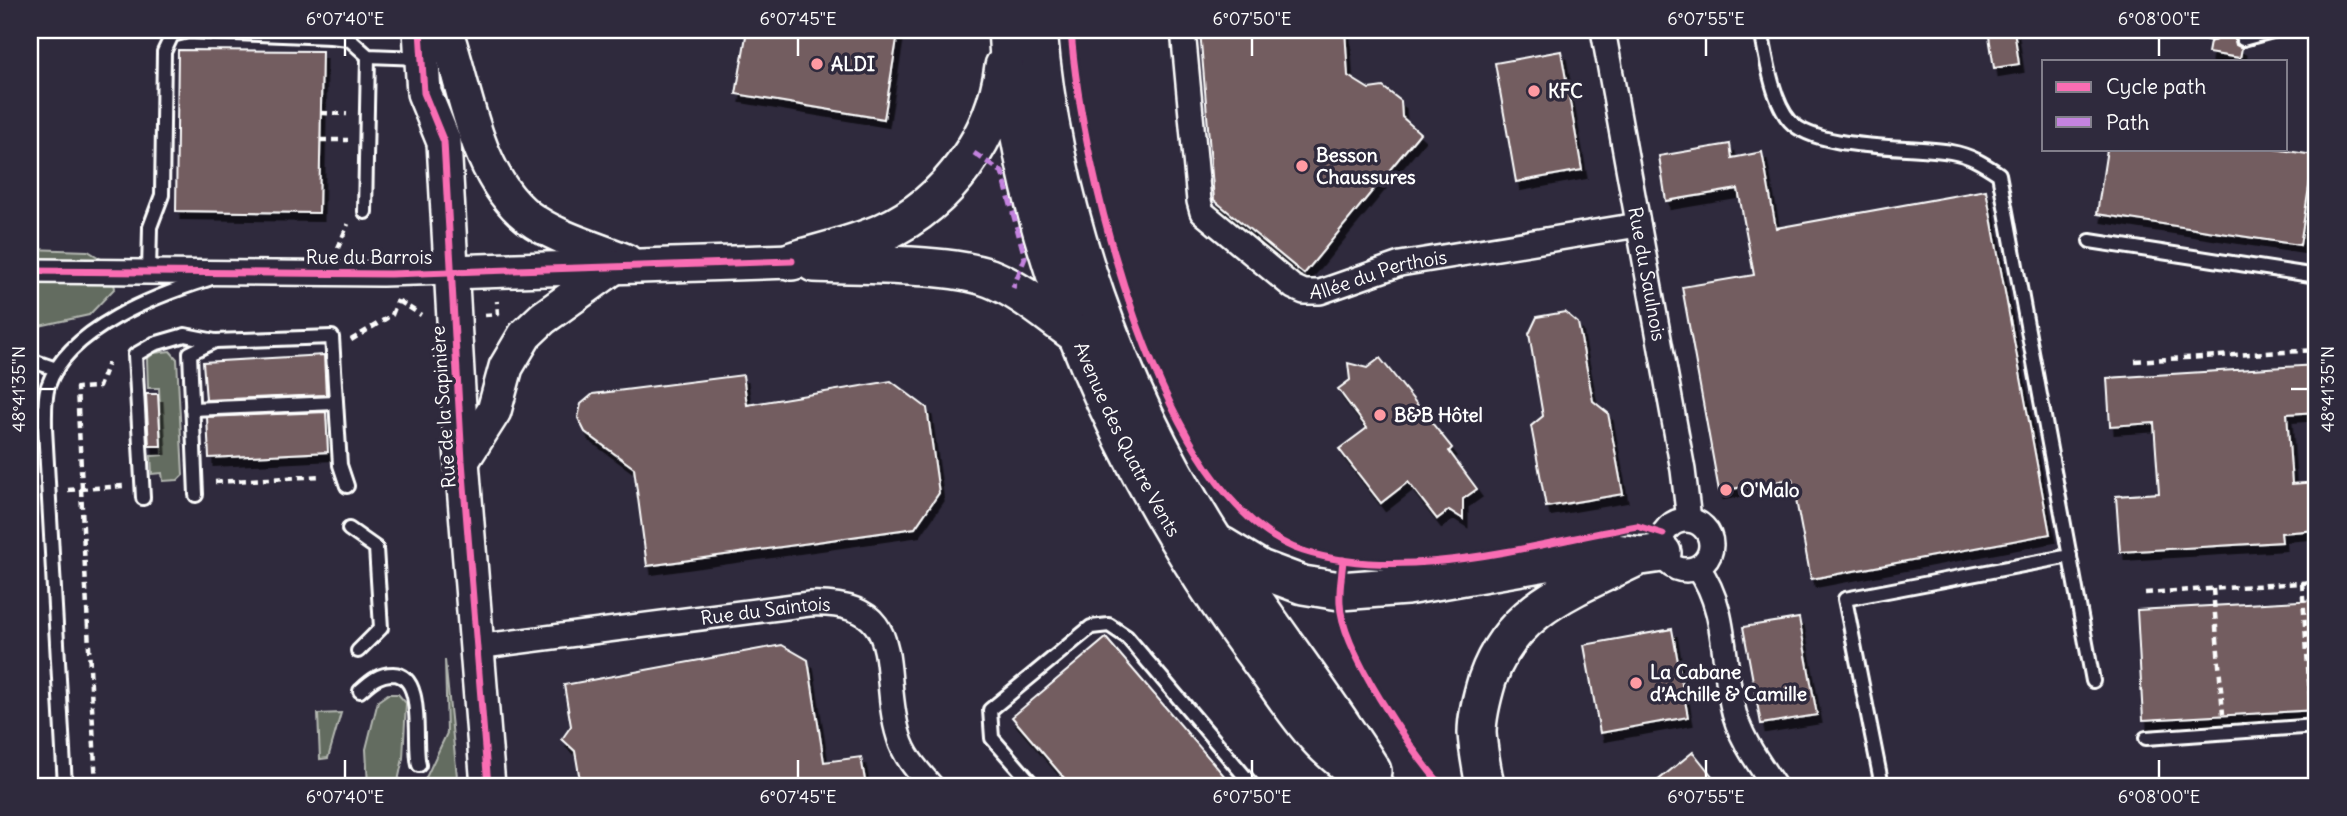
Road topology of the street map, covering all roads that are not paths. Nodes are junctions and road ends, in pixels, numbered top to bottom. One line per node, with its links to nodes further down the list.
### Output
1 (1184, 30): 10 (street, Allée du Perthois)
2 (1603, 30): 10 (street, Rue du Saulnois)
3 (1761, 30): 33 (lane)
4 (2276, 30): 7 (lane)
5 (1017, 33): 12 (main road); 19 (main road, Avenue des Quatre Vents); 31 (main road, Avenue des Quatre Vents)
6 (435, 39): 8 (lane); 13 (street); 17 (street, Rue de la Sapinière)
7 (2243, 39)
8 (368, 57): 9 (lane); 15 (lane)
9 (365, 212)
10 (1638, 225): 29 (street, Rue du Saulnois)
11 (2090, 242): 18 (lane)
12 (792, 261): 13 (street, Rue du Barrois); 19 (main road)
13 (626, 266): 17 (street, Rue du Barrois); 25 (street)
14 (30, 271): 15 (street, Rue du Barrois)
15 (149, 272): 16 (street, Rue du Barrois)
16 (233, 272): 17 (street, Rue du Barrois); 22 (lane)
17 (450, 272): 25 (street, Rue de la Sapinière)
18 (2317, 276)
19 (1075, 333): 47 (main road, Avenue des Quatre Vents)
20 (215, 341): 23 (lane); 24 (lane); 28 (lane)
21 (30, 360): 22 (lane)
22 (56, 369): 42 (lane)
23 (336, 403): 24 (lane); 26 (lane)
24 (192, 409): 27 (lane)
25 (462, 460): 35 (street, Rue de la Sapinière)
26 (345, 481)
27 (196, 489)
28 (142, 491)
29 (1689, 520): 32 (street); 34 (street)
30 (349, 529): 36 (lane)
31 (1215, 542): 32 (main road); 48 (main road, Avenue des Quatre Vents)
32 (1651, 554): 34 (street); 49 (main road)
33 (2070, 556): 37 (lane); 51 (lane)
34 (1698, 568): 50 (street)
35 (476, 648): 43 (street, Rue de la Sapinière); 44 (street, Rue du Saintois)
36 (358, 651)
37 (2093, 681)
38 (360, 691): 41 (lane)
39 (2314, 726): 40 (lane)
40 (2146, 738)
41 (419, 765)
42 (65, 786)
43 (488, 786)
44 (931, 786)
45 (1034, 786): 46 (lane)
46 (1253, 786)
47 (1374, 786)
48 (1382, 786)
49 (1485, 786)
50 (1774, 786)
51 (1882, 786)

